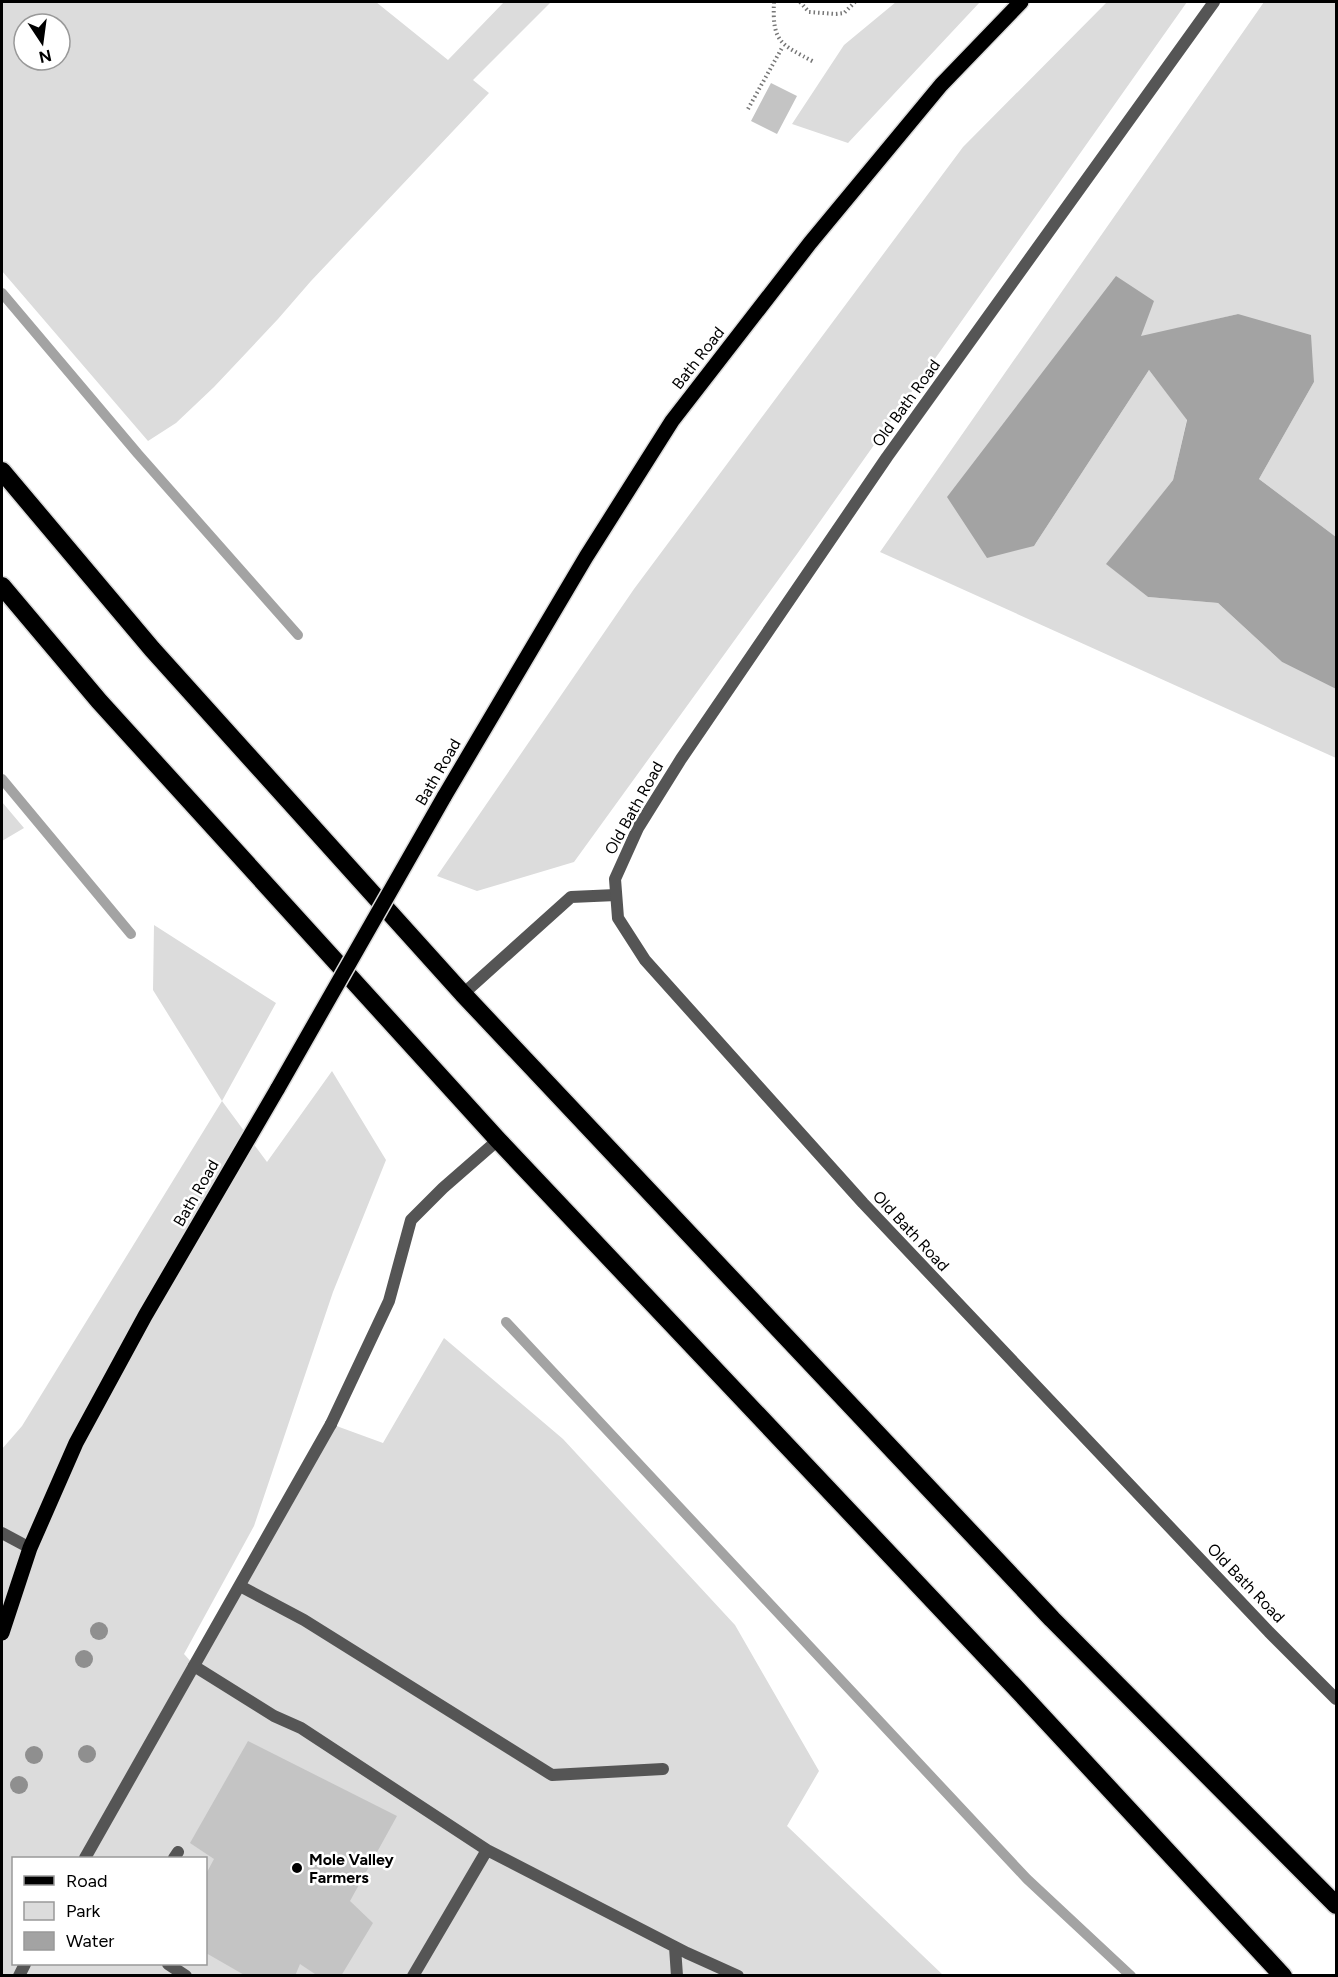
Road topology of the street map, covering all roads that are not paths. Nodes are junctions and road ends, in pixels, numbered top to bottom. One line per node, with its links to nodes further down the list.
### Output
1 (1021, 2): 9 (main road, Bath Road, bridge)
2 (1214, 2): 5 (street, Old Bath Road)
3 (2, 471): 6 (highway)
4 (2, 586): 7 (highway)
5 (616, 895): 6 (street); 13 (street, Old Bath Road)
6 (463, 994): 17 (highway)
7 (498, 1140): 10 (street); 24 (highway)
8 (2, 1533): 9 (street)
9 (30, 1548): 11 (main road, Bath Road)
10 (240, 1586): 12 (street); 14 (street)
11 (2, 1633)
12 (194, 1666): 15 (street); 16 (street)
13 (1336, 1699)
14 (663, 1769)
15 (488, 1850): 18 (street); 21 (street)
16 (86, 1857)
17 (1336, 1905)
18 (675, 1947): 22 (street); 23 (street)
19 (170, 1965): 20 (street)
20 (186, 1976)
21 (413, 1976)
22 (677, 1976)
23 (738, 1976)
24 (1283, 1976)

